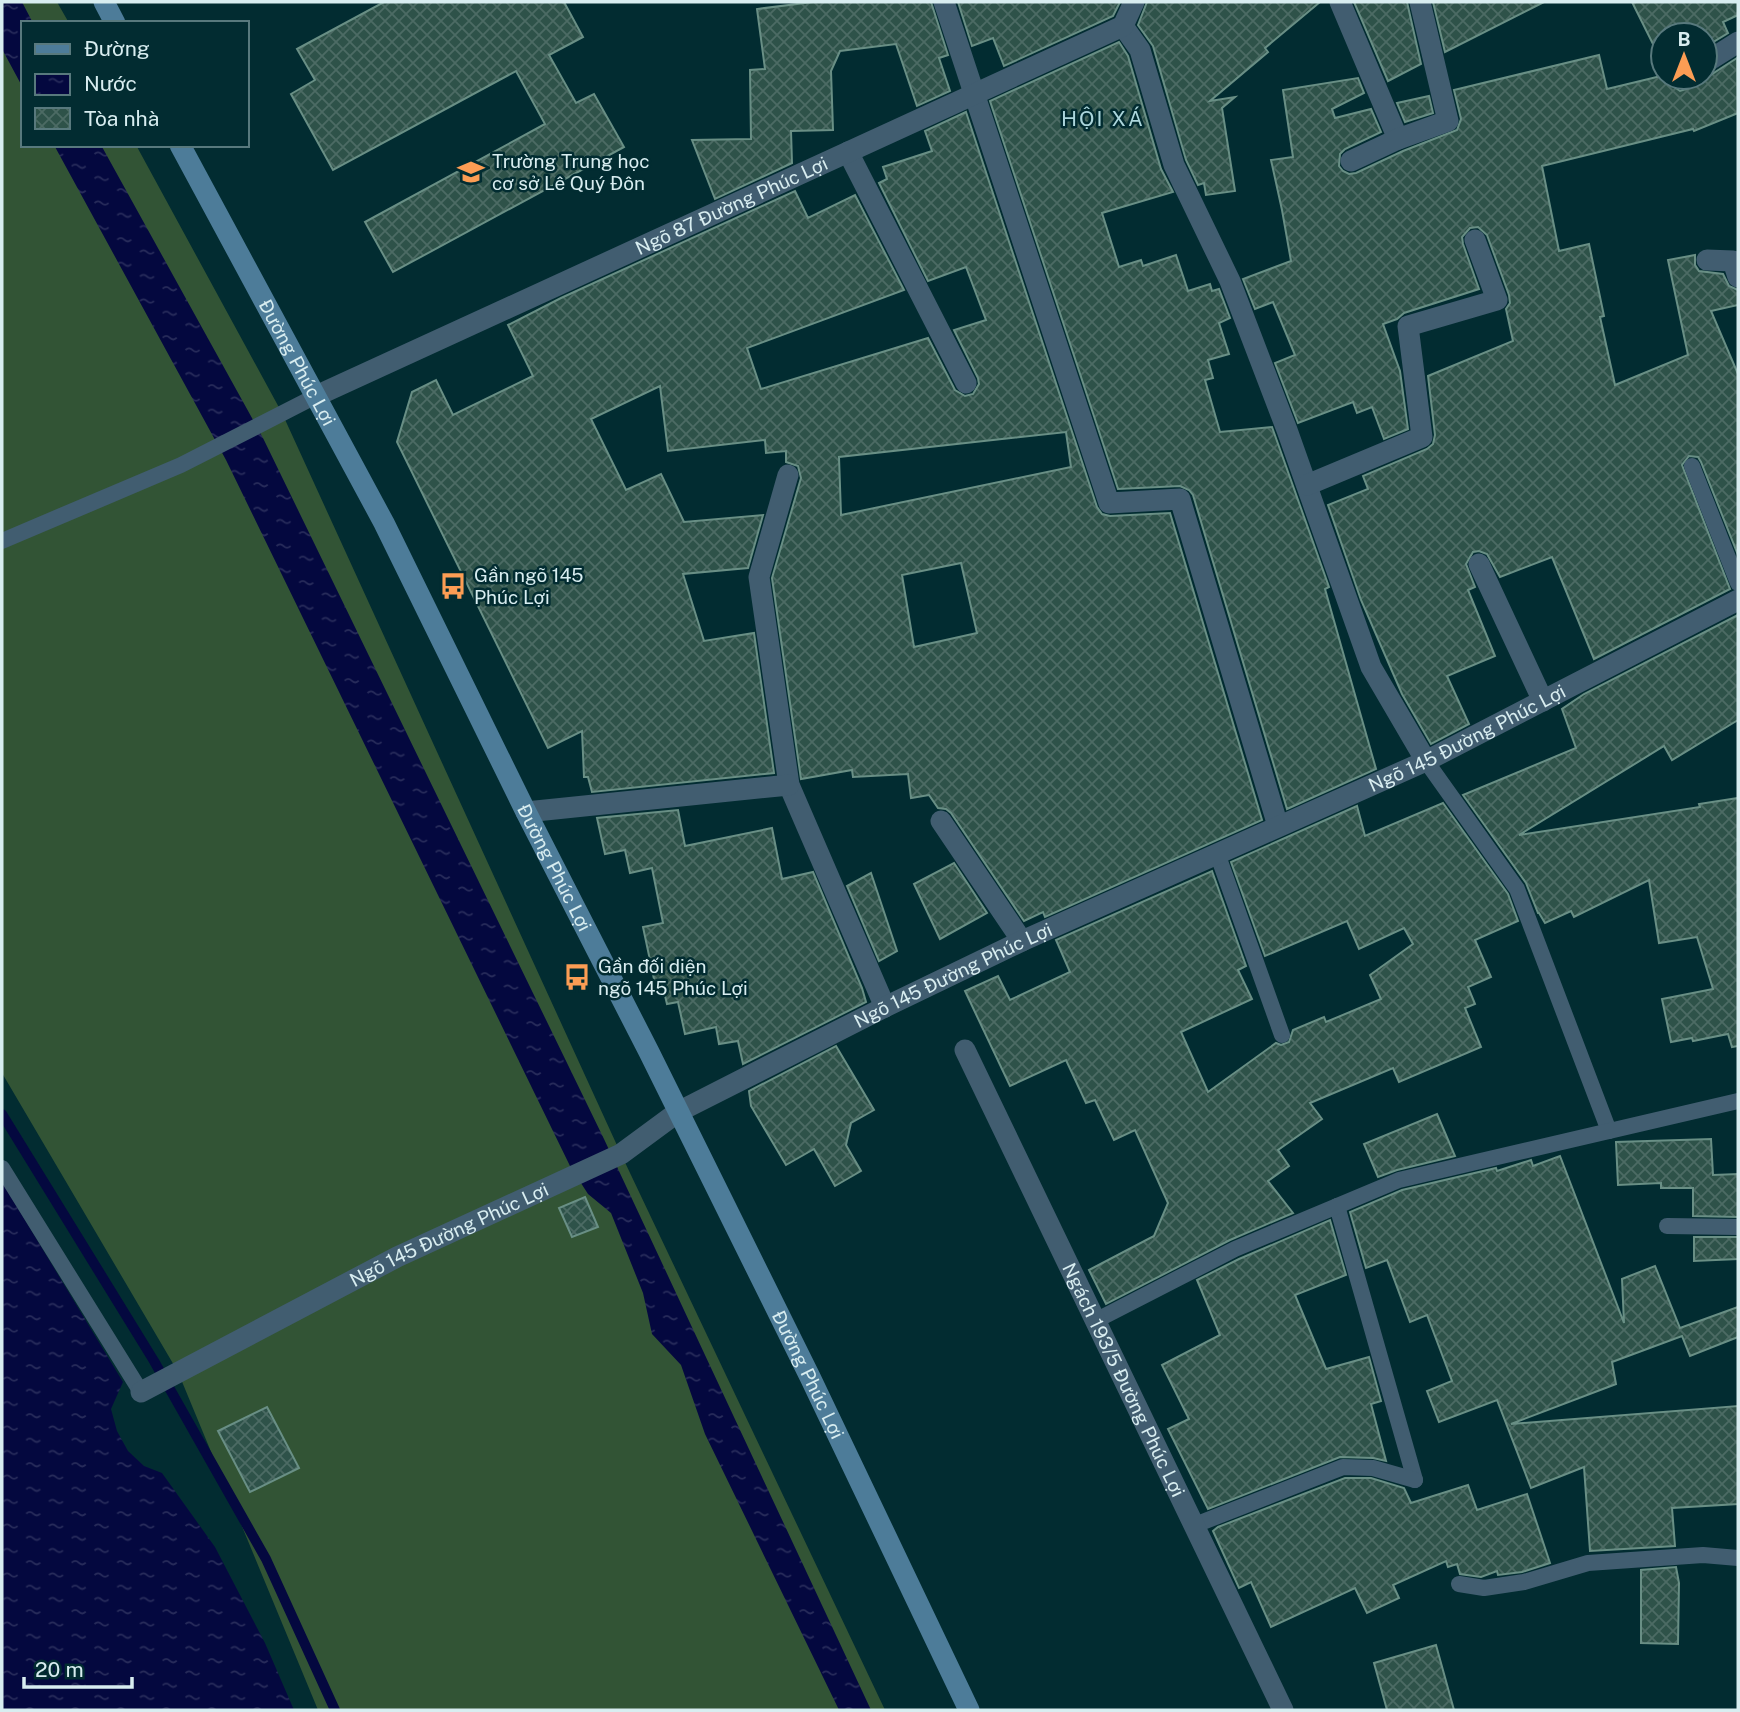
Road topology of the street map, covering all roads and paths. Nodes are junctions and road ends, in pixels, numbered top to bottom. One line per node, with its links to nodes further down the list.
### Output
1 (104, 2): 6 (street)
2 (944, 2): 10 (street)
3 (1134, 2): 7 (street)
4 (1340, 2): 11 (street)
5 (1420, 2): 11 (street)
6 (114, 21)
7 (1123, 26): 10 (street, Ngõ 87 Đường Phúc Lợi); 22 (street)
8 (1738, 42): 9 (street)
9 (1719, 54)
10 (973, 95): 13 (street, Ngõ 87 Đường Phúc Lợi); 32 (street)
11 (1398, 138): 14 (street)
12 (181, 147): 19 (street, Đường Phúc Lợi)
13 (848, 152): 18 (street); 19 (street, Ngõ 87 Đường Phúc Lợi)
14 (1351, 161)
15 (1475, 240): 22 (street)
16 (1707, 260): 17 (street)
17 (1738, 277)
18 (966, 383)
19 (316, 396): 23 (lane); 30 (street, Đường Phúc Lợi)
20 (1692, 466): 25 (lane)
21 (788, 475): 29 (street)
22 (1307, 485): 28 (street)
23 (2, 541)
24 (1479, 564): 27 (street)
25 (1738, 583)
26 (1738, 600): 27 (street, Ngõ 145 Đường Phúc Lợi)
27 (1543, 701): 28 (street, Ngõ 145 Đường Phúc Lợi)
28 (1426, 761): 32 (street, Ngõ 145 Đường Phúc Lợi); 40 (lane)
29 (789, 785): 30 (street); 35 (street)
30 (526, 812): 39 (street, Đường Phúc Lợi)
31 (941, 821): 34 (street)
32 (1278, 826): 33 (street, Ngõ 145 Đường Phúc Lợi)
33 (1217, 853): 34 (street, Ngõ 145 Đường Phúc Lợi); 36 (lane)
34 (1022, 941): 35 (street, Ngõ 145 Đường Phúc Lợi)
35 (885, 1007): 39 (street, Ngõ 145 Đường Phúc Lợi)
36 (1282, 1035)
37 (965, 1050): 45 (street, Ngách 193/5 Đường Phúc Lợi)
38 (1738, 1101): 40 (lane)
39 (678, 1112): 46 (street, Ngõ 145 Đường Phúc Lợi); 50 (street, Đường Phúc Lợi)
40 (1609, 1131): 42 (lane)
41 (2, 1168): 46 (lane)
42 (1337, 1206): 45 (lane); 47 (lane)
43 (1667, 1226): 44 (lane)
44 (1738, 1227)
45 (1095, 1321): 47 (street, Ngách 193/5 Đường Phúc Lợi)
46 (146, 1389)
47 (1195, 1525): 51 (street, Ngách 193/5 Đường Phúc Lợi)
48 (1738, 1559): 49 (lane)
49 (1459, 1584)
50 (969, 1710)
51 (1283, 1710)

